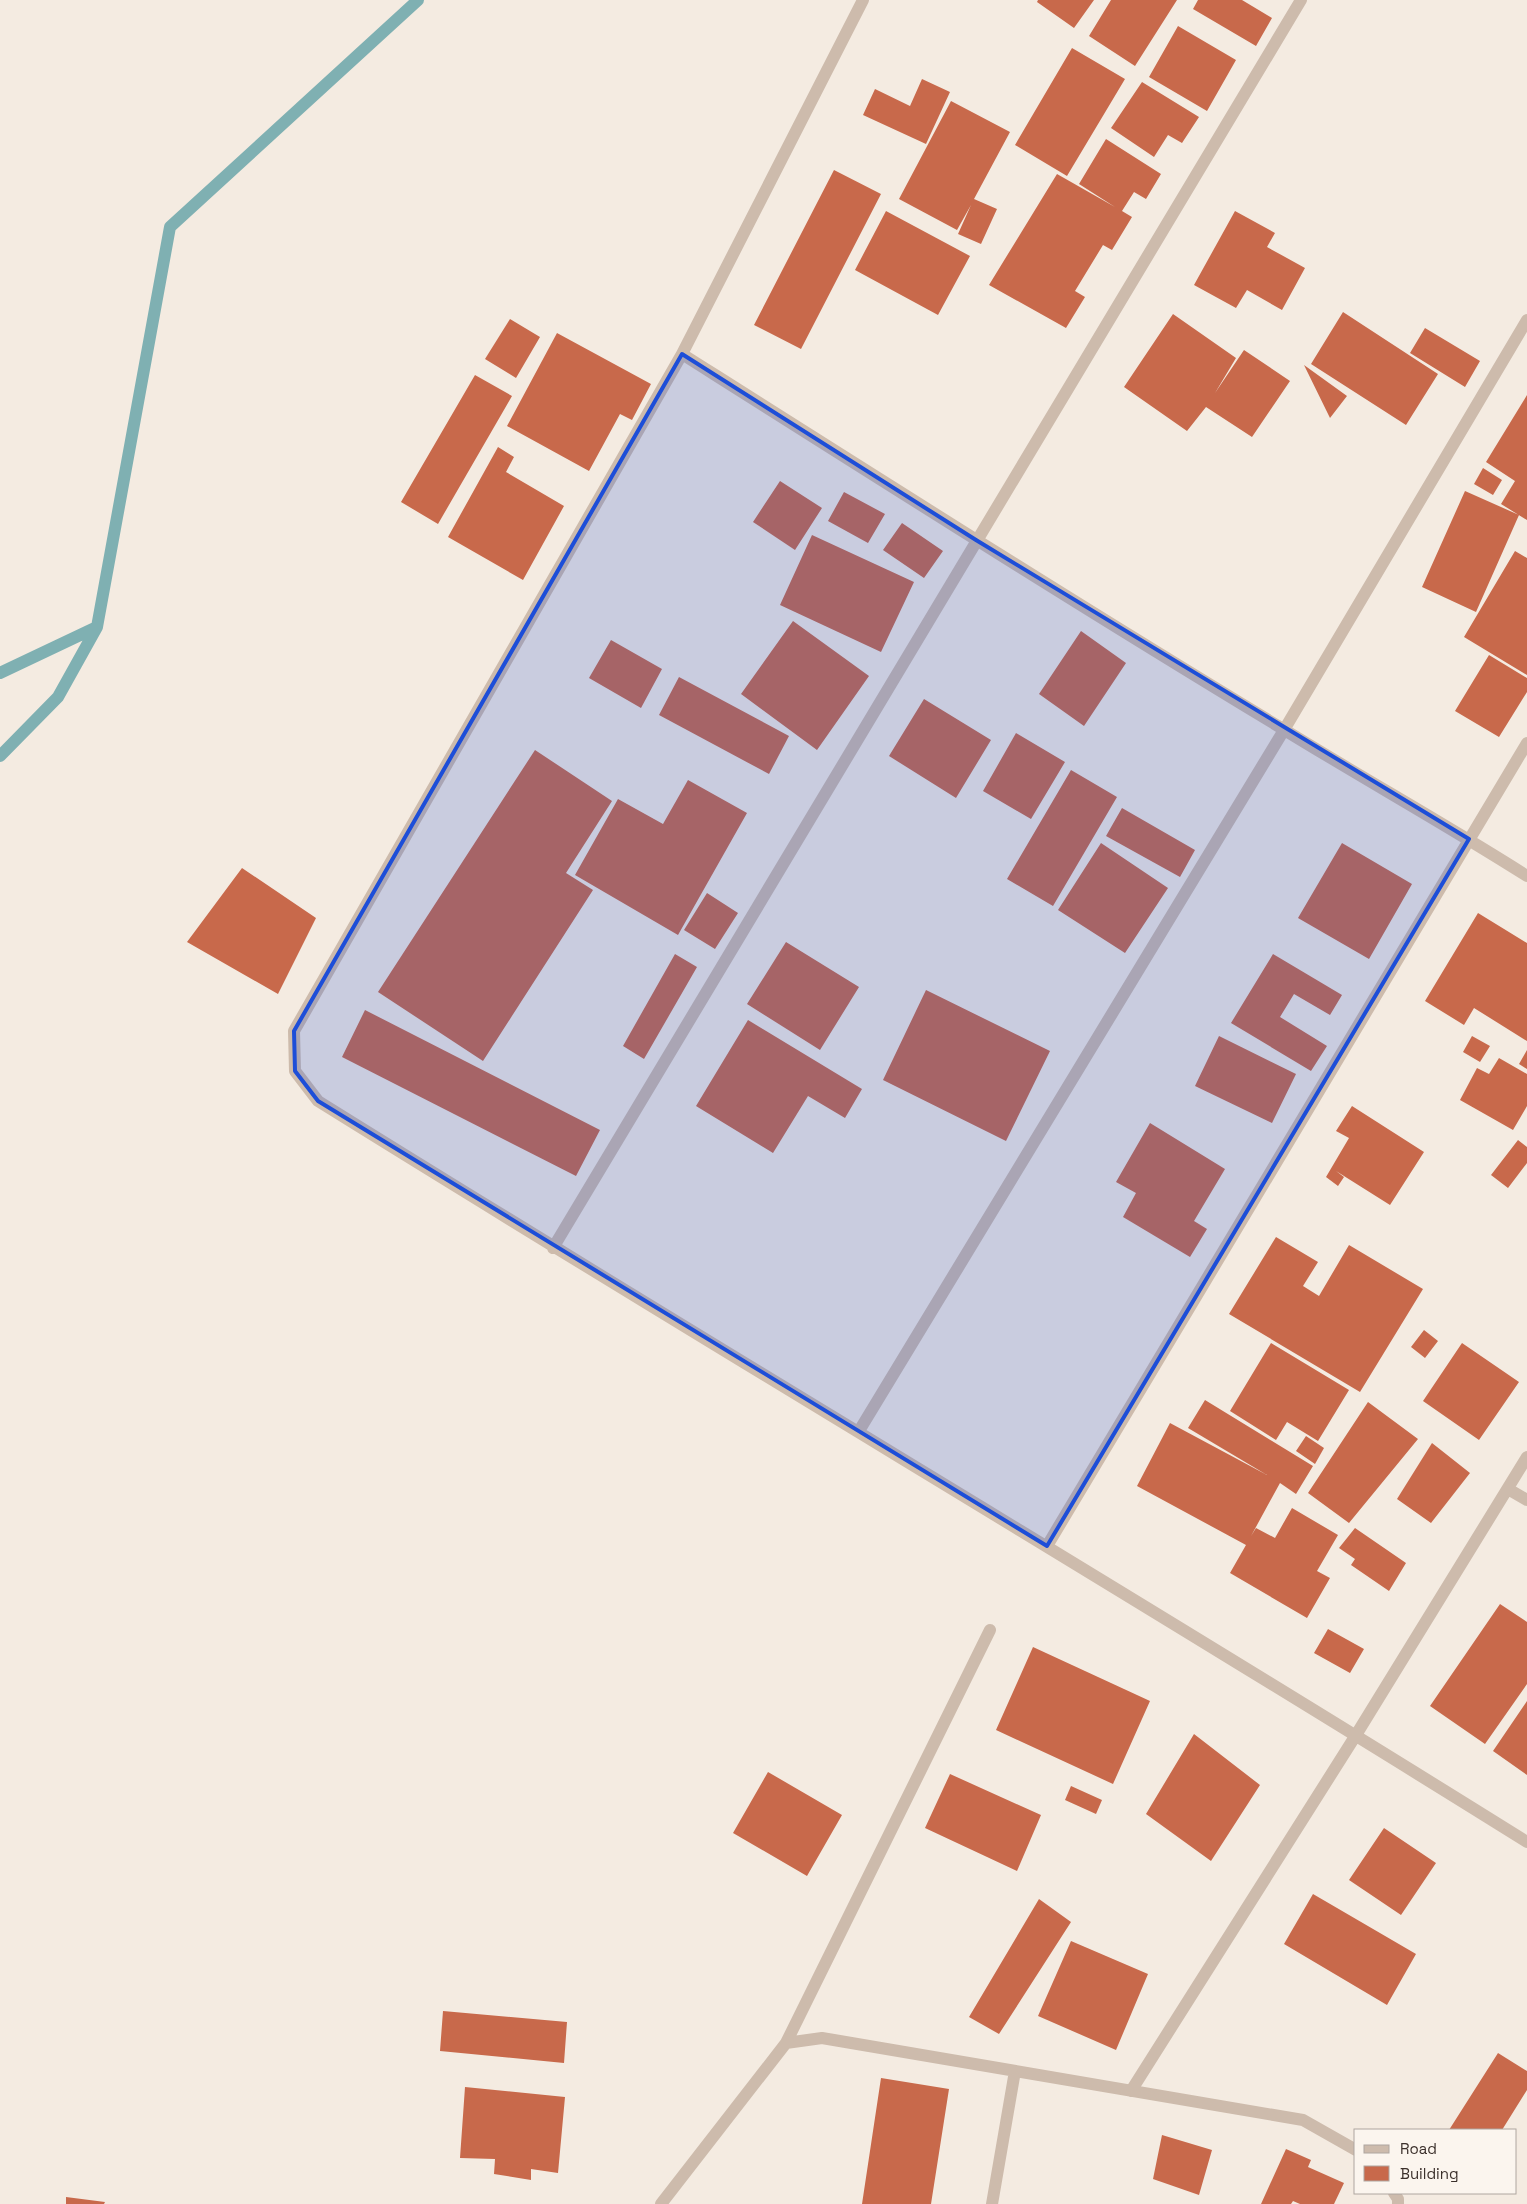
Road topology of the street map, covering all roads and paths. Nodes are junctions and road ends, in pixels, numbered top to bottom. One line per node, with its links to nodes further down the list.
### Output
1 (863, 0): 4 (street)
2 (1301, 0): 5 (street)
3 (1527, 320): 6 (street)
4 (682, 354): 5 (street); 10 (street)
5 (976, 540): 6 (street); 10 (street)
6 (1284, 730): 8 (street); 11 (street)
7 (1527, 743): 8 (street)
8 (1469, 839): 9 (street); 15 (street)
9 (1527, 876)
10 (553, 1248): 11 (street)
11 (860, 1431): 15 (street)
12 (1527, 1457): 13 (street)
13 (1508, 1488): 14 (street); 17 (street)
14 (1527, 1500)
15 (1047, 1546): 17 (street)
16 (990, 1630): 19 (street)
17 (1356, 1735): 18 (street); 21 (street)
18 (1527, 1842)
19 (786, 2043): 20 (street); 23 (street)
20 (1016, 2071): 21 (street); 24 (street)
21 (1131, 2091): 22 (street)
22 (1354, 2149)
23 (661, 2204)
24 (992, 2204)

